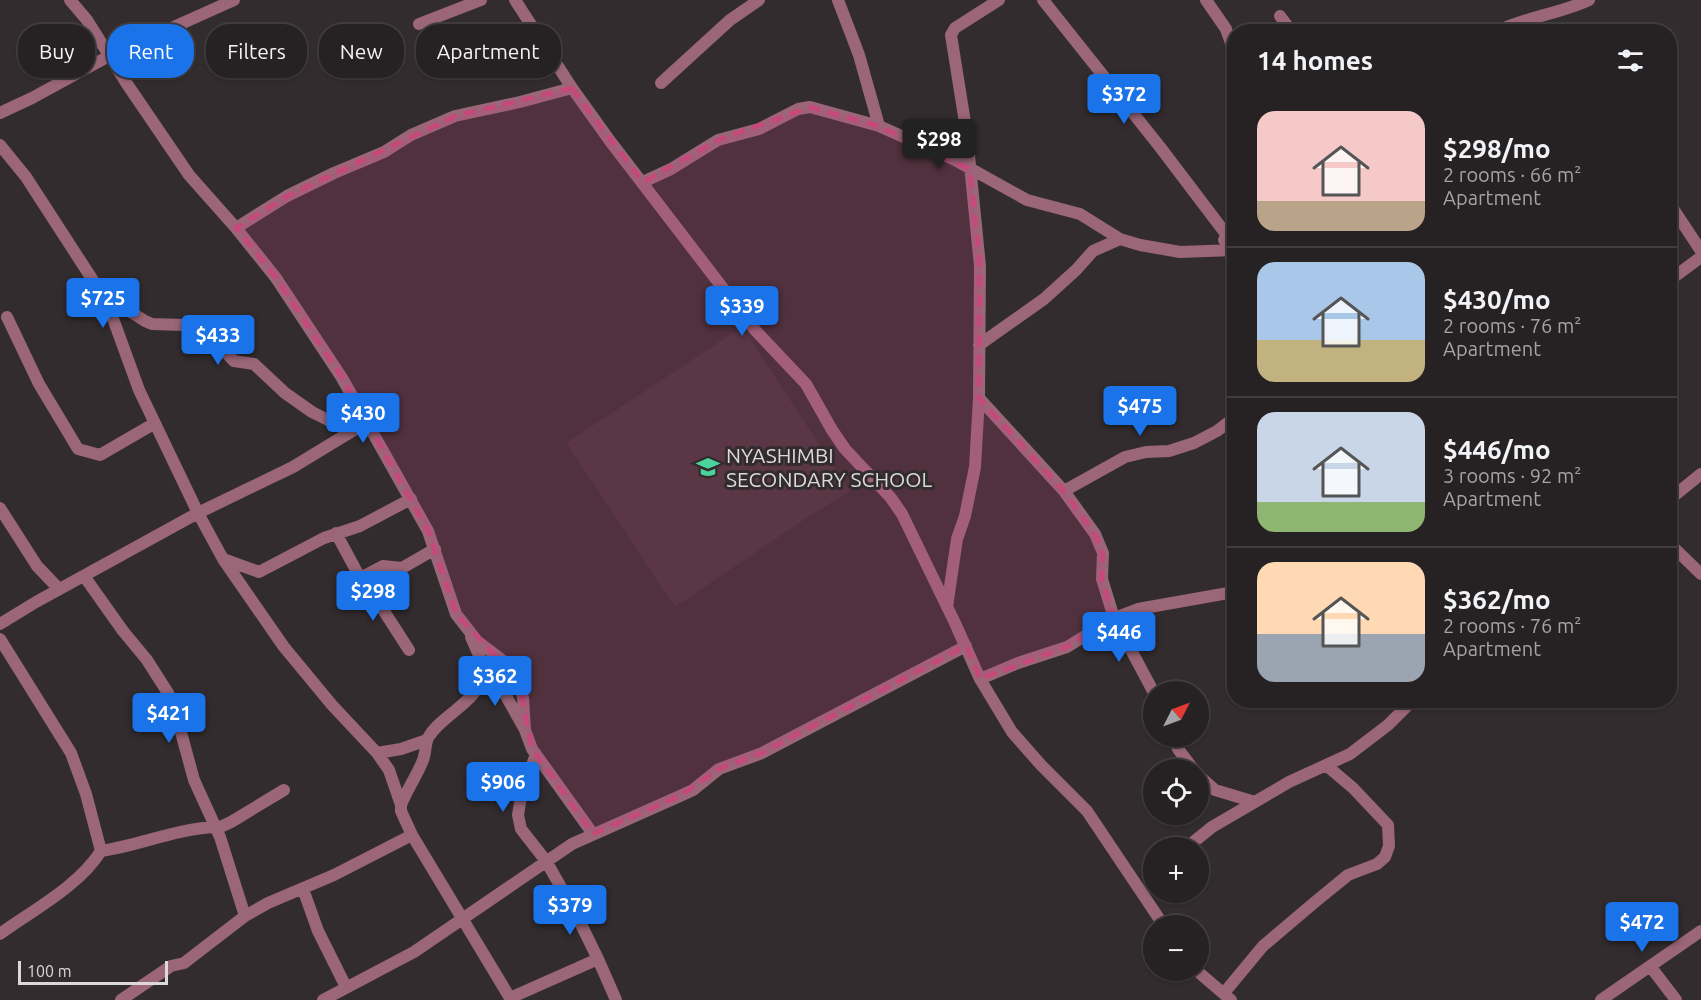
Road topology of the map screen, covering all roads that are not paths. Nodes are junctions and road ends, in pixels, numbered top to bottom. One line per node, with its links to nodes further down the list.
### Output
1 (70, 0): 19 (street)
2 (481, 0): 14 (street)
3 (515, 0): 23 (street)
4 (759, 0): 22 (street)
5 (838, 0): 25 (street)
6 (999, 0): 27 (street)
7 (1043, 0): 31 (street)
8 (1206, 0): 18 (street)
9 (1589, 0): 12 (street)
10 (230, 1): 13 (street)
11 (1280, 16): 15 (street)
12 (1523, 21): 16 (street); 17 (street)
13 (179, 24)
14 (418, 24)
15 (1286, 24)
16 (1510, 24)
17 (1525, 24)
18 (1227, 31)
19 (107, 53)
20 (107, 57): 24 (street)
21 (124, 78): 30 (street)
22 (661, 82)
23 (572, 88): 28 (street); 30 (street)
24 (0, 113)
25 (879, 126): 27 (street); 28 (street)
26 (0, 145): 38 (street)
27 (970, 169): 32 (street); 40 (street)
28 (643, 183): 61 (street)
29 (1677, 215): 35 (street)
30 (237, 228): 42 (street)
31 (1226, 234): 33 (street)
32 (1120, 239): 33 (street); 40 (street)
33 (1221, 250): 34 (street)
34 (1227, 250)
35 (1701, 251)
36 (1701, 257): 37 (street)
37 (1677, 275)
38 (97, 285): 44 (street); 45 (street)
39 (8, 317): 44 (street)
40 (979, 345): 41 (street)
41 (979, 398): 47 (street); 61 (street)
42 (367, 422): 45 (street); 49 (street)
43 (1227, 423): 47 (street)
44 (156, 425): 51 (street)
45 (353, 430): 51 (street)
46 (1701, 474): 48 (street)
47 (1064, 491): 62 (street)
48 (1677, 493)
49 (411, 500): 52 (street); 53 (street)
50 (0, 508): 59 (street)
51 (198, 513): 55 (street); 57 (street)
52 (336, 533): 55 (street); 58 (street)
53 (435, 549): 58 (street); 64 (street)
54 (1677, 551): 56 (street)
55 (223, 559): 74 (street)
56 (1701, 574)
57 (84, 576): 59 (street); 81 (street)
58 (362, 577): 67 (street)
59 (59, 589): 63 (street)
60 (1227, 593): 62 (street)
61 (947, 608): 66 (street)
62 (1114, 618): 69 (street); 70 (street)
63 (0, 624)
64 (468, 630): 68 (street); 72 (street)
65 (0, 639): 85 (street)
66 (966, 646): 69 (street); 82 (street)
67 (409, 650)
68 (483, 668): 72 (street); 73 (street)
69 (981, 679): 89 (street)
70 (1148, 681)
71 (1405, 708): 76 (street)
72 (525, 730): 75 (street)
73 (427, 740): 74 (street); 80 (street)
74 (377, 753): 80 (street)
75 (536, 754): 82 (street); 86 (street)
76 (1327, 766): 79 (street); 99 (street)
77 (1209, 785): 79 (street)
78 (284, 790): 81 (street)
79 (1255, 802): 84 (street)
80 (401, 806): 83 (street)
81 (215, 828): 85 (street); 91 (street)
82 (593, 834): 86 (street)
83 (412, 835): 87 (street); 92 (street)
84 (1200, 837)
85 (101, 851): 94 (street)
86 (546, 861): 92 (street); 95 (street)
87 (303, 889): 91 (street); 98 (street)
88 (1155, 903): 89 (street)
89 (1154, 908): 90 (street)
90 (1158, 915)
91 (245, 916): 101 (street)
92 (462, 920): 98 (street); 100 (street)
93 (1701, 931): 96 (street)
94 (0, 934)
95 (598, 959): 100 (street); 103 (street)
96 (1650, 966): 104 (street); 105 (street)
97 (1209, 981): 99 (street)
98 (346, 987): 102 (street)
99 (1227, 996)
100 (508, 999)
101 (121, 1000)
102 (323, 1000)
103 (615, 1000)
104 (1601, 1000)
105 (1676, 1000)

